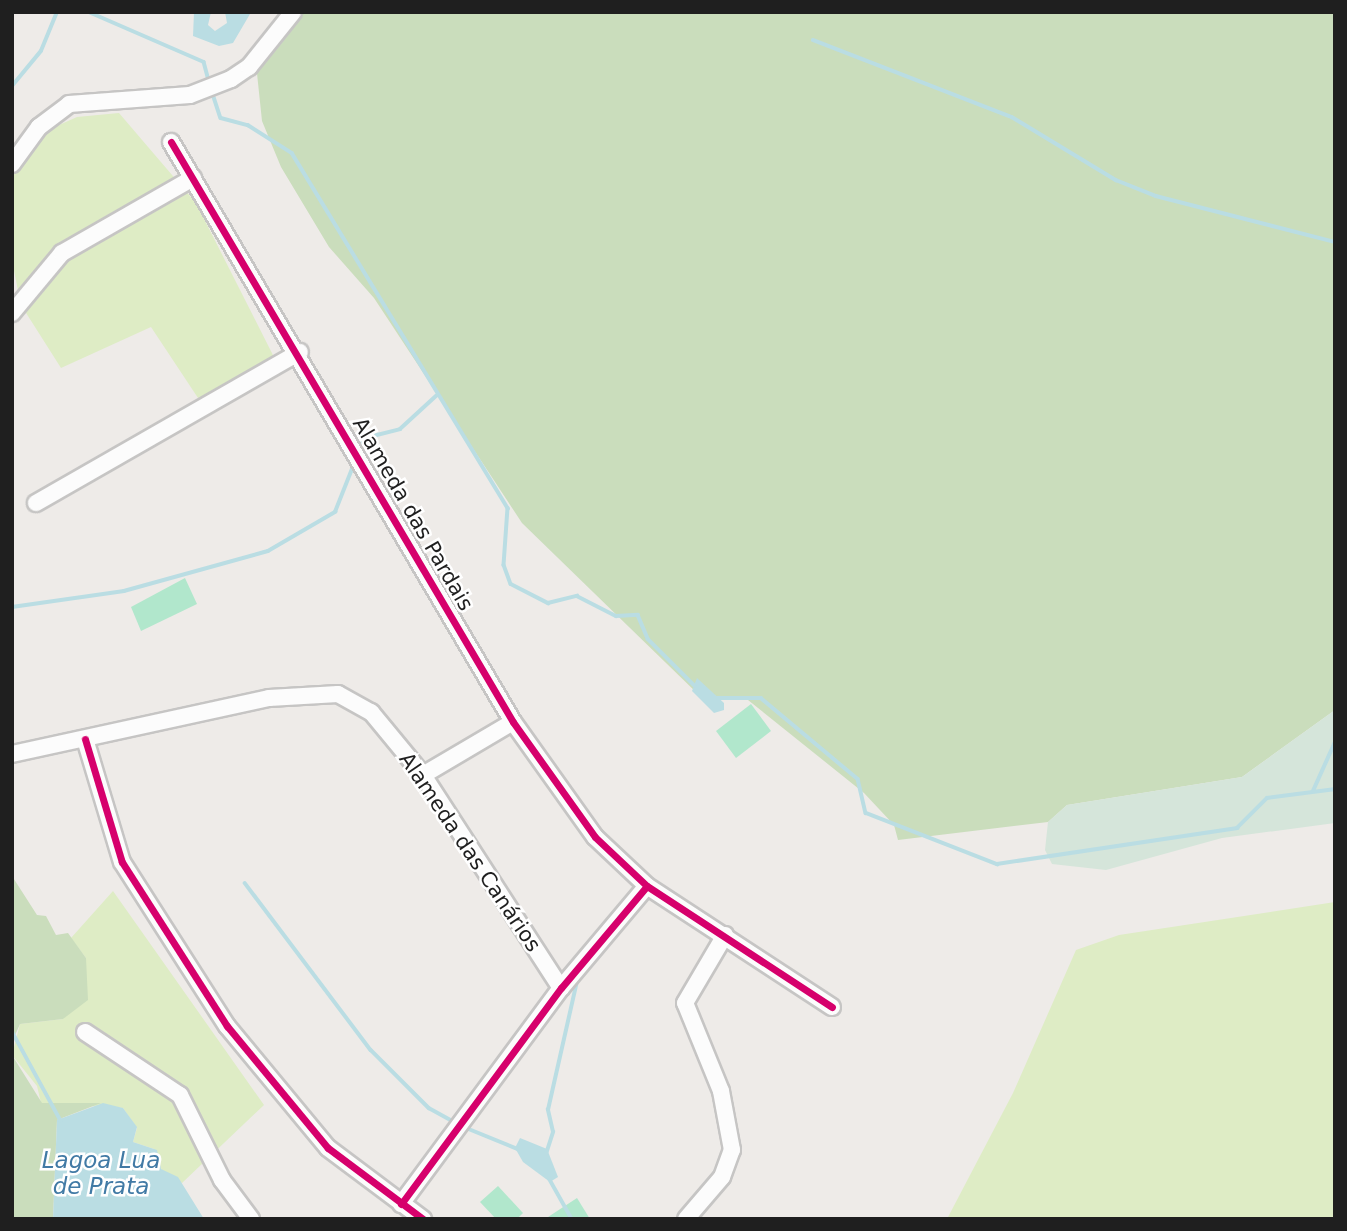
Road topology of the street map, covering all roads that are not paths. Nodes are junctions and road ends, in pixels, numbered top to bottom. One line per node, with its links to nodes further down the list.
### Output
1 (293, 12): 3 (street)
2 (171, 142): 4 (street, Alameda das Pardais)
3 (12, 164)
4 (193, 178): 5 (street); 6 (street, Alameda das Pardais)
5 (12, 313)
6 (300, 352): 7 (street); 8 (street, Alameda das Pardais)
7 (36, 503)
8 (513, 722): 11 (street); 12 (street, Alameda das Pardais)
9 (85, 738): 10 (street, Alameda das Canários); 11 (street, Alameda das Canários); 17 (street)
10 (12, 754)
11 (424, 775): 14 (street, Alameda das Canários)
12 (647, 886): 13 (street, Alameda das Pardais); 14 (street)
13 (725, 935): 15 (street, Alameda das Pardais); 20 (street)
14 (561, 988): 17 (street)
15 (832, 1007)
16 (85, 1032): 18 (street)
17 (401, 1204): 19 (street)
18 (251, 1219)
19 (423, 1219)
20 (686, 1219)

